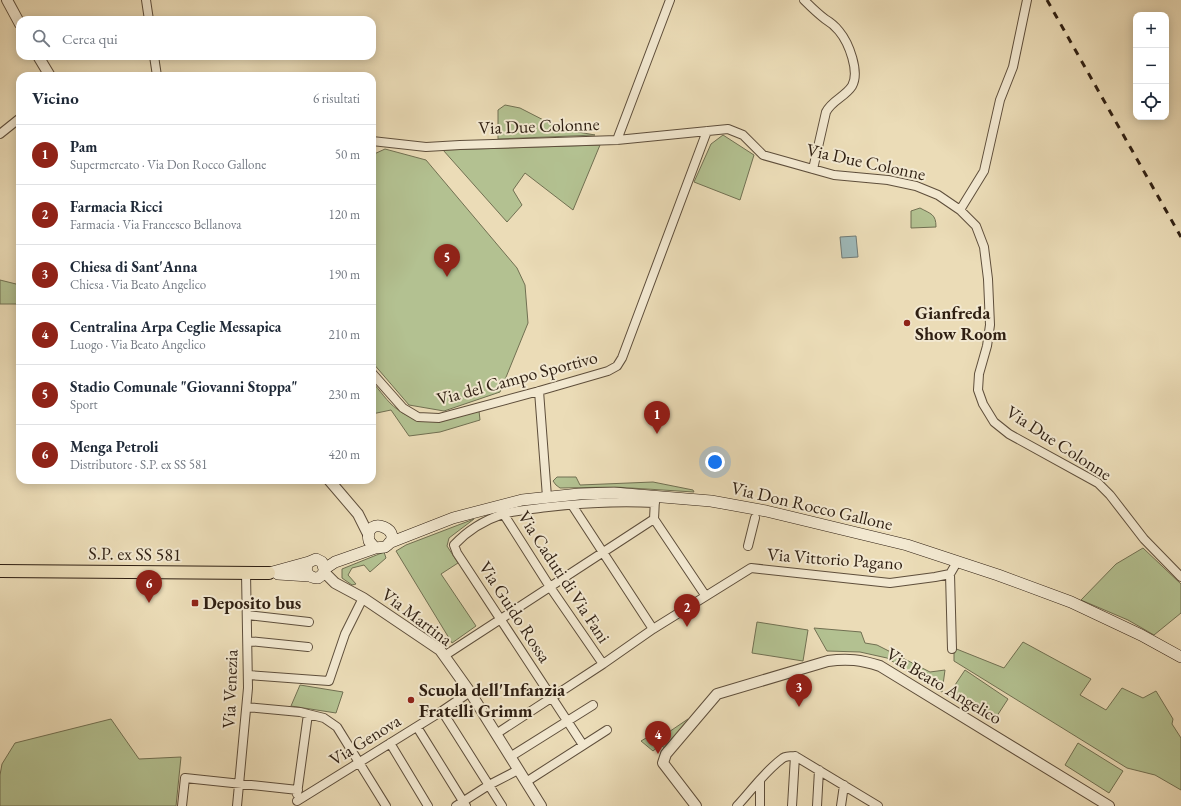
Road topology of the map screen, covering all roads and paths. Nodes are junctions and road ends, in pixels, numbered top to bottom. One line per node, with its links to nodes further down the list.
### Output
1 (6, 0): 7 (street)
2 (146, 0): 6 (street)
3 (670, 0): 15 (street)
4 (804, 0): 17 (street)
5 (1027, 0): 18 (street)
6 (148, 16)
7 (16, 17)
8 (40, 60): 10 (street)
9 (155, 60): 11 (street)
10 (48, 72)
11 (156, 72)
12 (16, 121): 14 (street)
13 (707, 131): 15 (street, Via Due Colonne); 17 (street, Via Due Colonne); 20 (street, Via del Campo Sportivo)
14 (0, 134)
15 (617, 140): 16 (street, Via Due Colonne)
16 (376, 141)
17 (813, 169): 18 (street, Via Due Colonne)
18 (960, 210): 42 (street, Via Due Colonne)
19 (376, 378): 20 (street, Via del Campo Sportivo)
20 (539, 392): 22 (street)
21 (333, 484): 26 (street)
22 (547, 497): 23 (main road, Via Don Rocco Gallone); 25 (main road, Via Don Rocco Gallone)
23 (655, 499): 24 (street); 28 (street); 36 (main road, Via Don Rocco Gallone)
24 (572, 505): 25 (street); 35 (street)
25 (501, 510): 30 (main road, Via Don Rocco Gallone); 43 (street, Via Caduti di Via Fani); 47 (street, Via Guido Rossa)
26 (358, 514): 29 (street); 31 (street)
27 (755, 518): 33 (street)
28 (654, 520): 35 (street); 44 (street)
29 (385, 527): 30 (main road); 31 (main road); 32 (main road)
30 (418, 531): 32 (main road, Via Don Rocco Gallone)
31 (368, 536): 34 (main road); 37 (main road)
32 (390, 543): 34 (main road)
33 (748, 546)
34 (375, 548): 37 (main road)
35 (603, 553): 43 (street); 49 (street)
36 (957, 562): 41 (street); 54 (main road, Via Don Rocco Gallone)
37 (317, 570): 40 (main road); 45 (street, Via Martina)
38 (0, 571): 39 (main road, S.P. ex SS 581)
39 (246, 573): 40 (main road, S.P. ex SS 581); 46 (street, Via Venezia)
40 (269, 573)
41 (950, 574): 44 (street, Via Vittorio Pagano); 52 (street)
42 (1181, 577)
43 (550, 587): 47 (street); 55 (street, Via Caduti di Via Fani)
44 (706, 595): 49 (street)
45 (363, 598): 53 (street, Via Martina); 56 (street)
46 (247, 615): 48 (street); 50 (street, Via Venezia)
47 (500, 619): 53 (street); 58 (street, Via Guido Rossa)
48 (309, 622)
49 (653, 629): 55 (street)
50 (248, 641): 51 (street); 56 (street, Via Venezia)
51 (308, 647)
52 (952, 649)
53 (444, 656): 57 (street, Via Martina)
54 (1181, 657)
55 (603, 664): 58 (street)
56 (248, 675): 60 (street, Via Venezia)
57 (470, 692): 61 (street, Via Genova); 66 (street, Via Martina)
58 (552, 697): 63 (street, Via Guido Rossa); 66 (street)
59 (593, 705): 63 (street)
60 (247, 707): 62 (street); 76 (street, Via Venezia)
61 (442, 711): 64 (street, Via Genova); 77 (street)
62 (308, 714): 71 (street); 79 (street)
63 (567, 721): 68 (street, Via Guido Rossa); 70 (street)
64 (417, 726): 67 (street, Via Genova); 81 (street)
65 (607, 730): 68 (street)
66 (496, 734): 70 (street, Via Martina)
67 (390, 743): 71 (street, Via Genova); 85 (street)
68 (583, 745): 75 (street)
69 (794, 756): 73 (street); 74 (street); 91 (street)
70 (510, 757): 72 (street, Via Martina)
71 (359, 763): 80 (street, Via Genova); 84 (street)
72 (518, 770): 75 (street, Via Martina); 77 (street)
73 (819, 770): 78 (street); 92 (street)
74 (760, 780): 89 (street); 90 (street)
75 (526, 782): 87 (street, Via Martina)
76 (239, 784): 79 (street); 82 (street); 83 (street, Via Venezia)
77 (489, 785): 81 (street); 86 (street)
78 (844, 785): 93 (street); 94 (street)
79 (298, 790): 80 (street)
80 (296, 804)
81 (462, 804)
82 (182, 806)
83 (237, 806)
84 (386, 806)
85 (428, 806)
86 (502, 806)
87 (540, 806)
88 (696, 806): 95 (street, Via Beato Angelico)
89 (737, 806)
90 (760, 806)
91 (792, 806)
92 (817, 806)
93 (841, 806)
94 (878, 806)
95 (1109, 806)

